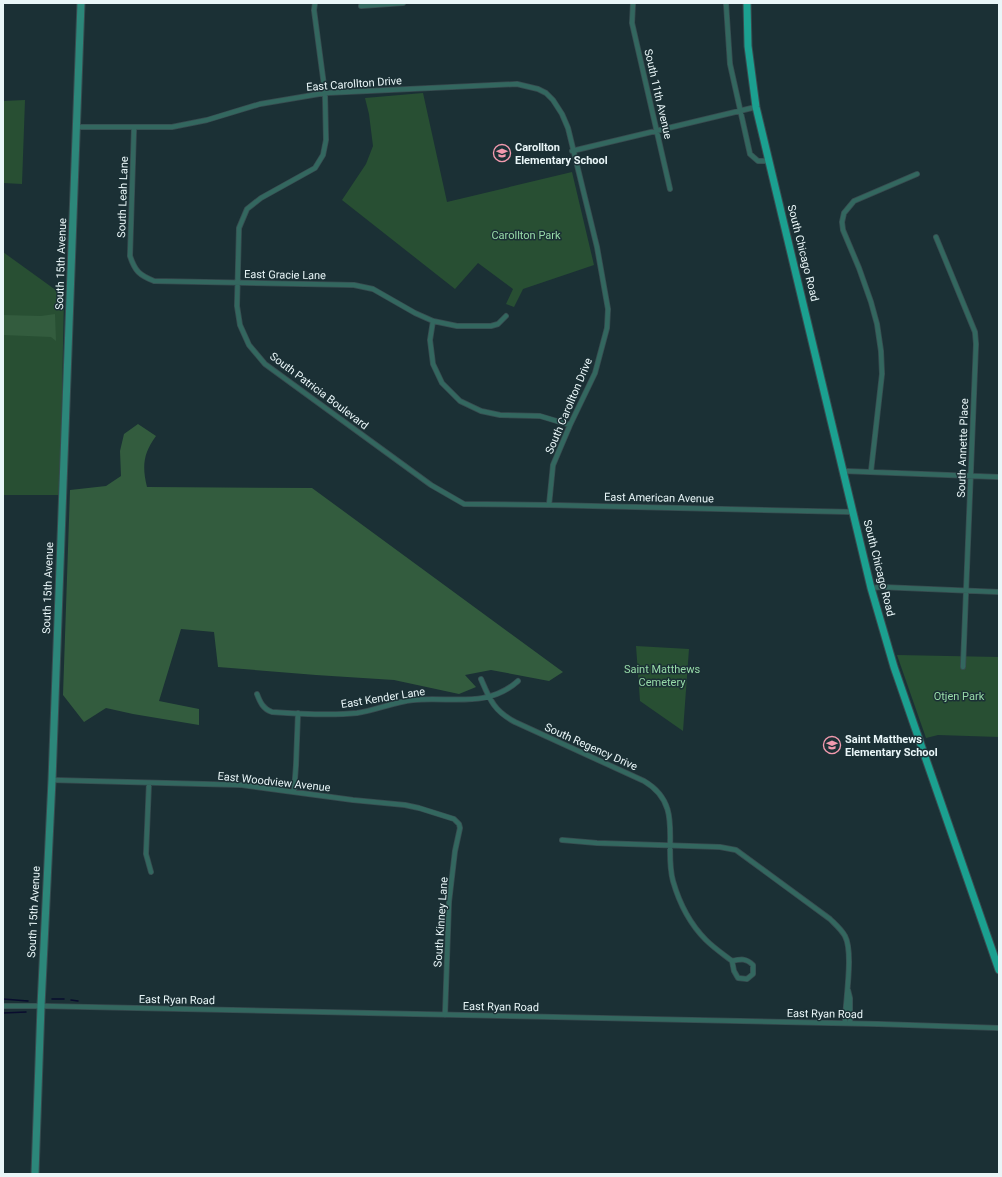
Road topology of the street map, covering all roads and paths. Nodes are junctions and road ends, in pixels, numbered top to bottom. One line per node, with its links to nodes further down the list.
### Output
1 (81, 3): 11 (street, South 15th Avenue)
2 (315, 3): 8 (street, South Patricia Boulevard)
3 (403, 3): 7 (street)
4 (633, 3): 13 (street, South 11th Avenue)
5 (726, 3): 10 (street)
6 (747, 3): 9 (main road, South Chicago Road)
7 (361, 6)
8 (325, 93): 12 (street, East Carollton Drive); 14 (street, East Carollton Drive); 20 (street, South Patricia Boulevard)
9 (756, 107): 10 (street); 15 (main road, South Chicago Road)
10 (740, 111): 13 (street); 15 (street)
11 (77, 127): 12 (street, East Carollton Drive); 40 (street, South 15th Avenue)
12 (134, 128): 19 (street, South Leah Lane)
13 (657, 130): 14 (street); 17 (street, South 11th Avenue)
14 (572, 151): 23 (street, South Carollton Drive)
15 (770, 161): 24 (main road, South Chicago Road)
16 (917, 174): 25 (street)
17 (670, 189)
18 (936, 237): 26 (street, South Annette Place)
19 (133, 267): 20 (street, East Gracie Lane)
20 (237, 283): 22 (street, East Gracie Lane); 28 (street, South Patricia Boulevard)
21 (506, 316): 22 (street, East Gracie Lane)
22 (433, 321): 23 (street)
23 (570, 425): 29 (street, South Carollton Drive)
24 (844, 470): 25 (street); 30 (main road, South Chicago Road)
25 (871, 471): 26 (street)
26 (971, 476): 27 (street); 32 (street, South Annette Place)
27 (999, 477)
28 (464, 504): 29 (street, East American Avenue)
29 (549, 505): 30 (street, East American Avenue)
30 (853, 512): 31 (main road, South Chicago Road)
31 (871, 588): 32 (street); 48 (main road, South Chicago Road)
32 (967, 591): 33 (street); 34 (street, South Annette Place)
33 (999, 592)
34 (963, 667)
35 (481, 678): 38 (street, South Regency Drive)
36 (518, 681): 38 (street, East Kender Lane)
37 (257, 694): 39 (street, East Kender Lane)
38 (490, 697): 39 (street, East Kender Lane); 45 (street, South Regency Drive)
39 (298, 713): 42 (street)
40 (52, 780): 41 (street, East Woodview Avenue); 50 (street, South 15th Avenue)
41 (149, 783): 42 (street, East Woodview Avenue); 46 (street)
42 (294, 792): 43 (street, East Woodview Avenue)
43 (460, 830): 51 (street, South Kinney Lane)
44 (562, 840): 45 (street)
45 (670, 845): 47 (street, South Regency Drive); 52 (street)
46 (151, 872)
47 (732, 961): 47 (street)
48 (999, 970)
49 (3, 1006): 50 (street, East Ryan Road)
50 (41, 1006): 51 (street, East Ryan Road); 54 (street, South 15th Avenue)
51 (445, 1015): 52 (street, East Ryan Road)
52 (847, 1023): 53 (street, East Ryan Road)
53 (999, 1028)
54 (35, 1174)

